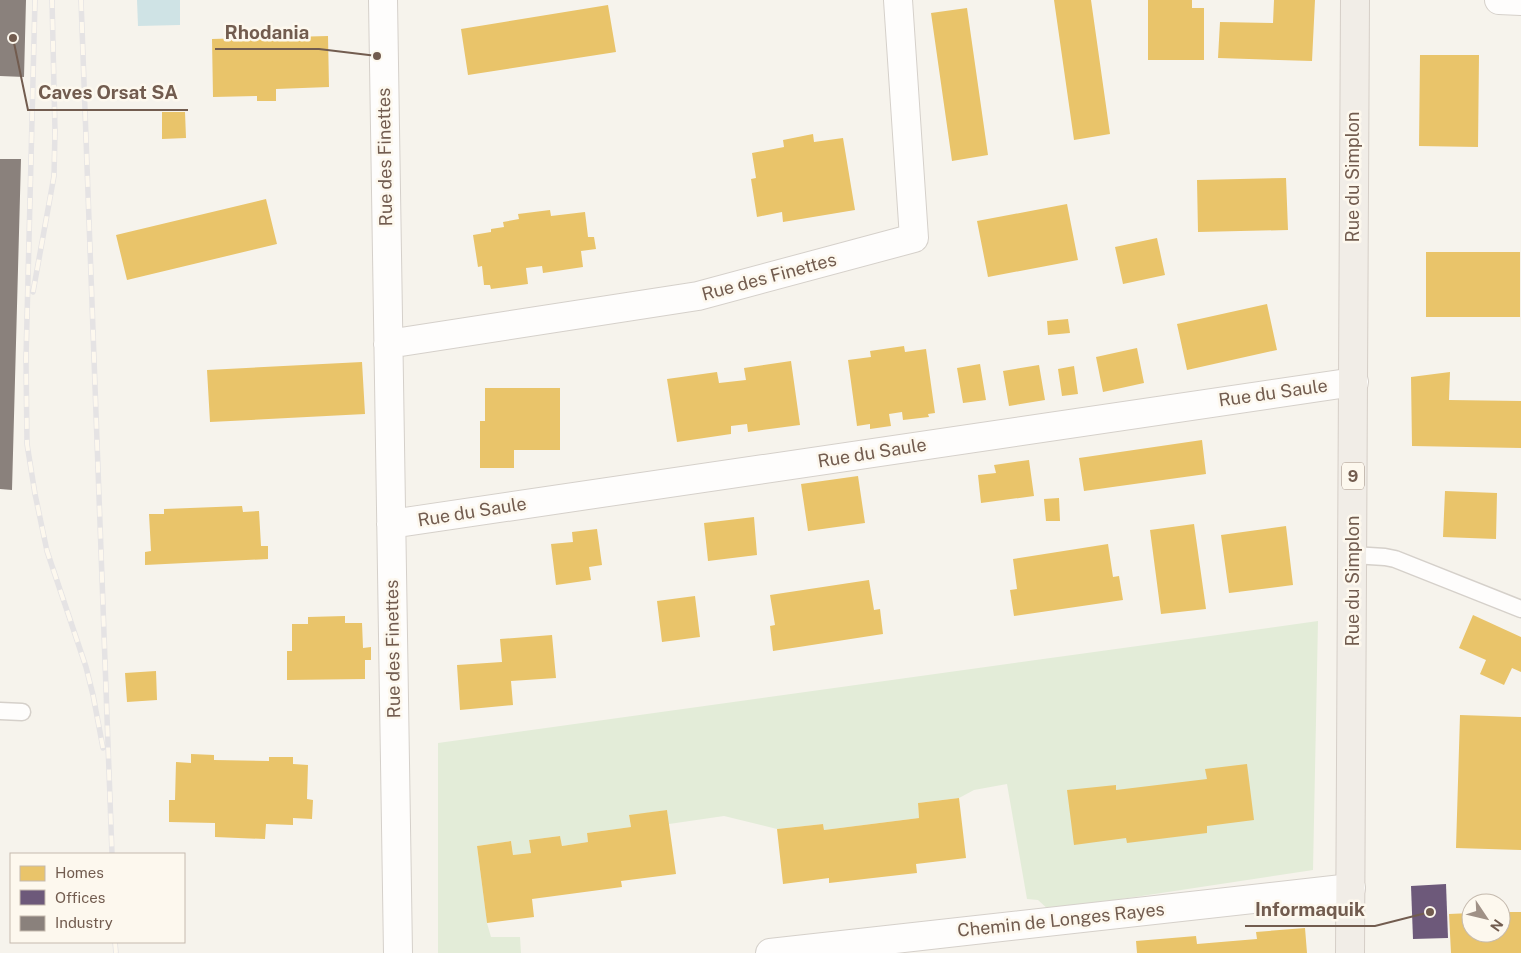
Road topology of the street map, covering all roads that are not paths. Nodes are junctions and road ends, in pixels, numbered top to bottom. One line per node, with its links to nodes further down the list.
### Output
1 (383, 0): 6 (street, Rue des Finettes)
2 (898, 0): 6 (street, Rue des Finettes)
3 (1355, 0): 7 (main road, Rue du Simplon / 9)
4 (1499, 0): 5 (street)
5 (1521, 1)
6 (388, 344): 8 (street, Rue des Finettes)
7 (1354, 382): 8 (street, Rue du Saule); 9 (main road, Rue du Simplon / 9)
8 (391, 524): 14 (street, Rue des Finettes)
9 (1353, 555): 10 (lane); 13 (main road, Rue du Simplon / 9)
10 (1521, 609)
11 (0, 711): 12 (lane)
12 (22, 712)
13 (1351, 888): 15 (street, Chemin de Longes Rayes); 16 (main road, Rue du Simplon / 9)
14 (398, 953)
15 (770, 953)
16 (1350, 953)

